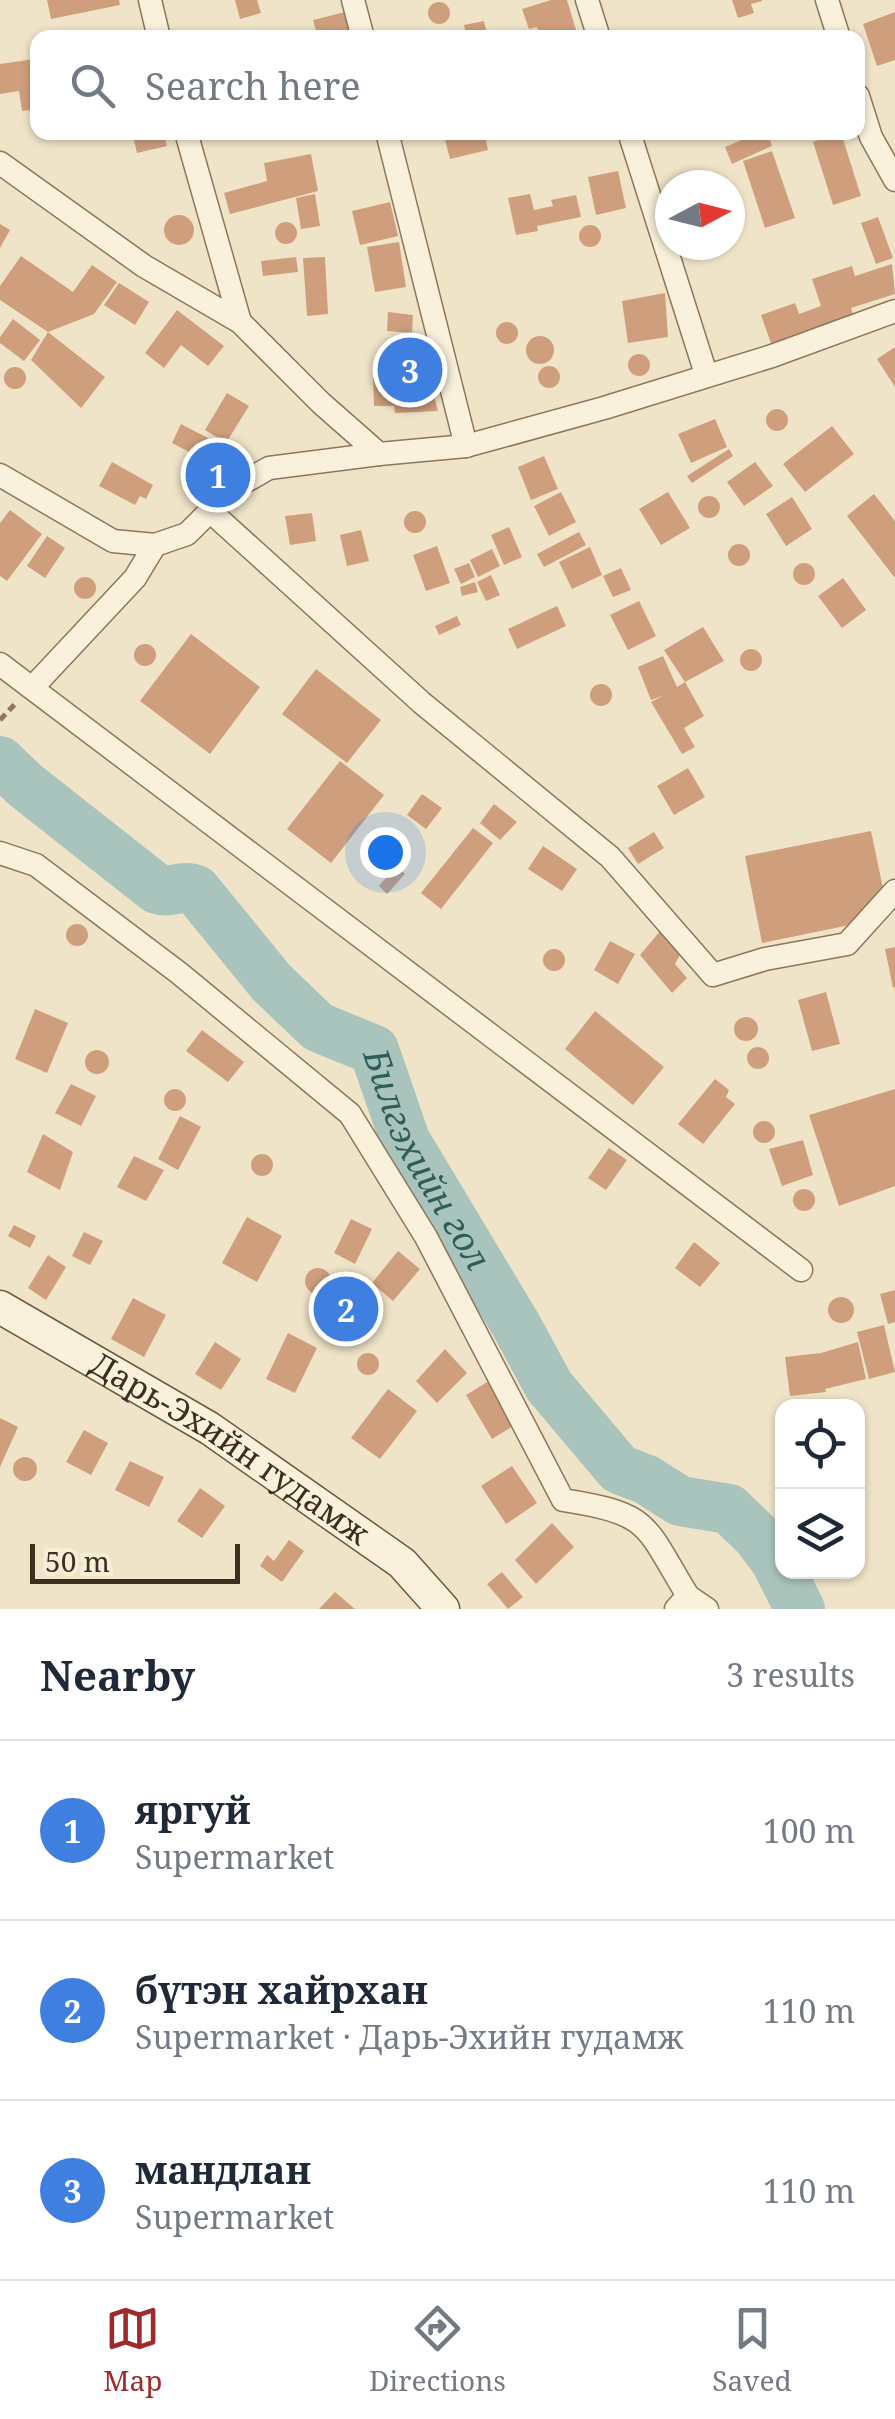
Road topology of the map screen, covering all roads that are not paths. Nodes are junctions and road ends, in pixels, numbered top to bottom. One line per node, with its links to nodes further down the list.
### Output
1 (150, 0): 5 (street)
2 (353, 0): 6 (street)
3 (587, 0): 7 (street)
4 (827, 0): 8 (street)
5 (157, 30)
6 (361, 30)
7 (596, 30)
8 (836, 30)
9 (865, 118): 14 (street)
10 (188, 140): 16 (street)
11 (389, 140): 18 (street)
12 (633, 140): 17 (street)
13 (0, 163): 16 (street)
14 (895, 180)
15 (895, 311): 17 (street)
16 (240, 322): 19 (street)
17 (706, 374): 18 (street)
18 (466, 446): 19 (street)
19 (379, 454): 21 (street)
20 (0, 475): 22 (street)
21 (211, 512): 22 (street); 26 (street)
22 (155, 545): 24 (street)
23 (0, 664): 24 (street)
24 (32, 688): 27 (street)
25 (0, 853): 29 (street)
26 (895, 891)
27 (801, 1270)
28 (0, 1307): 30 (main road, Дарь-Эхийн гудамж)
29 (690, 1605)
30 (443, 1609)

